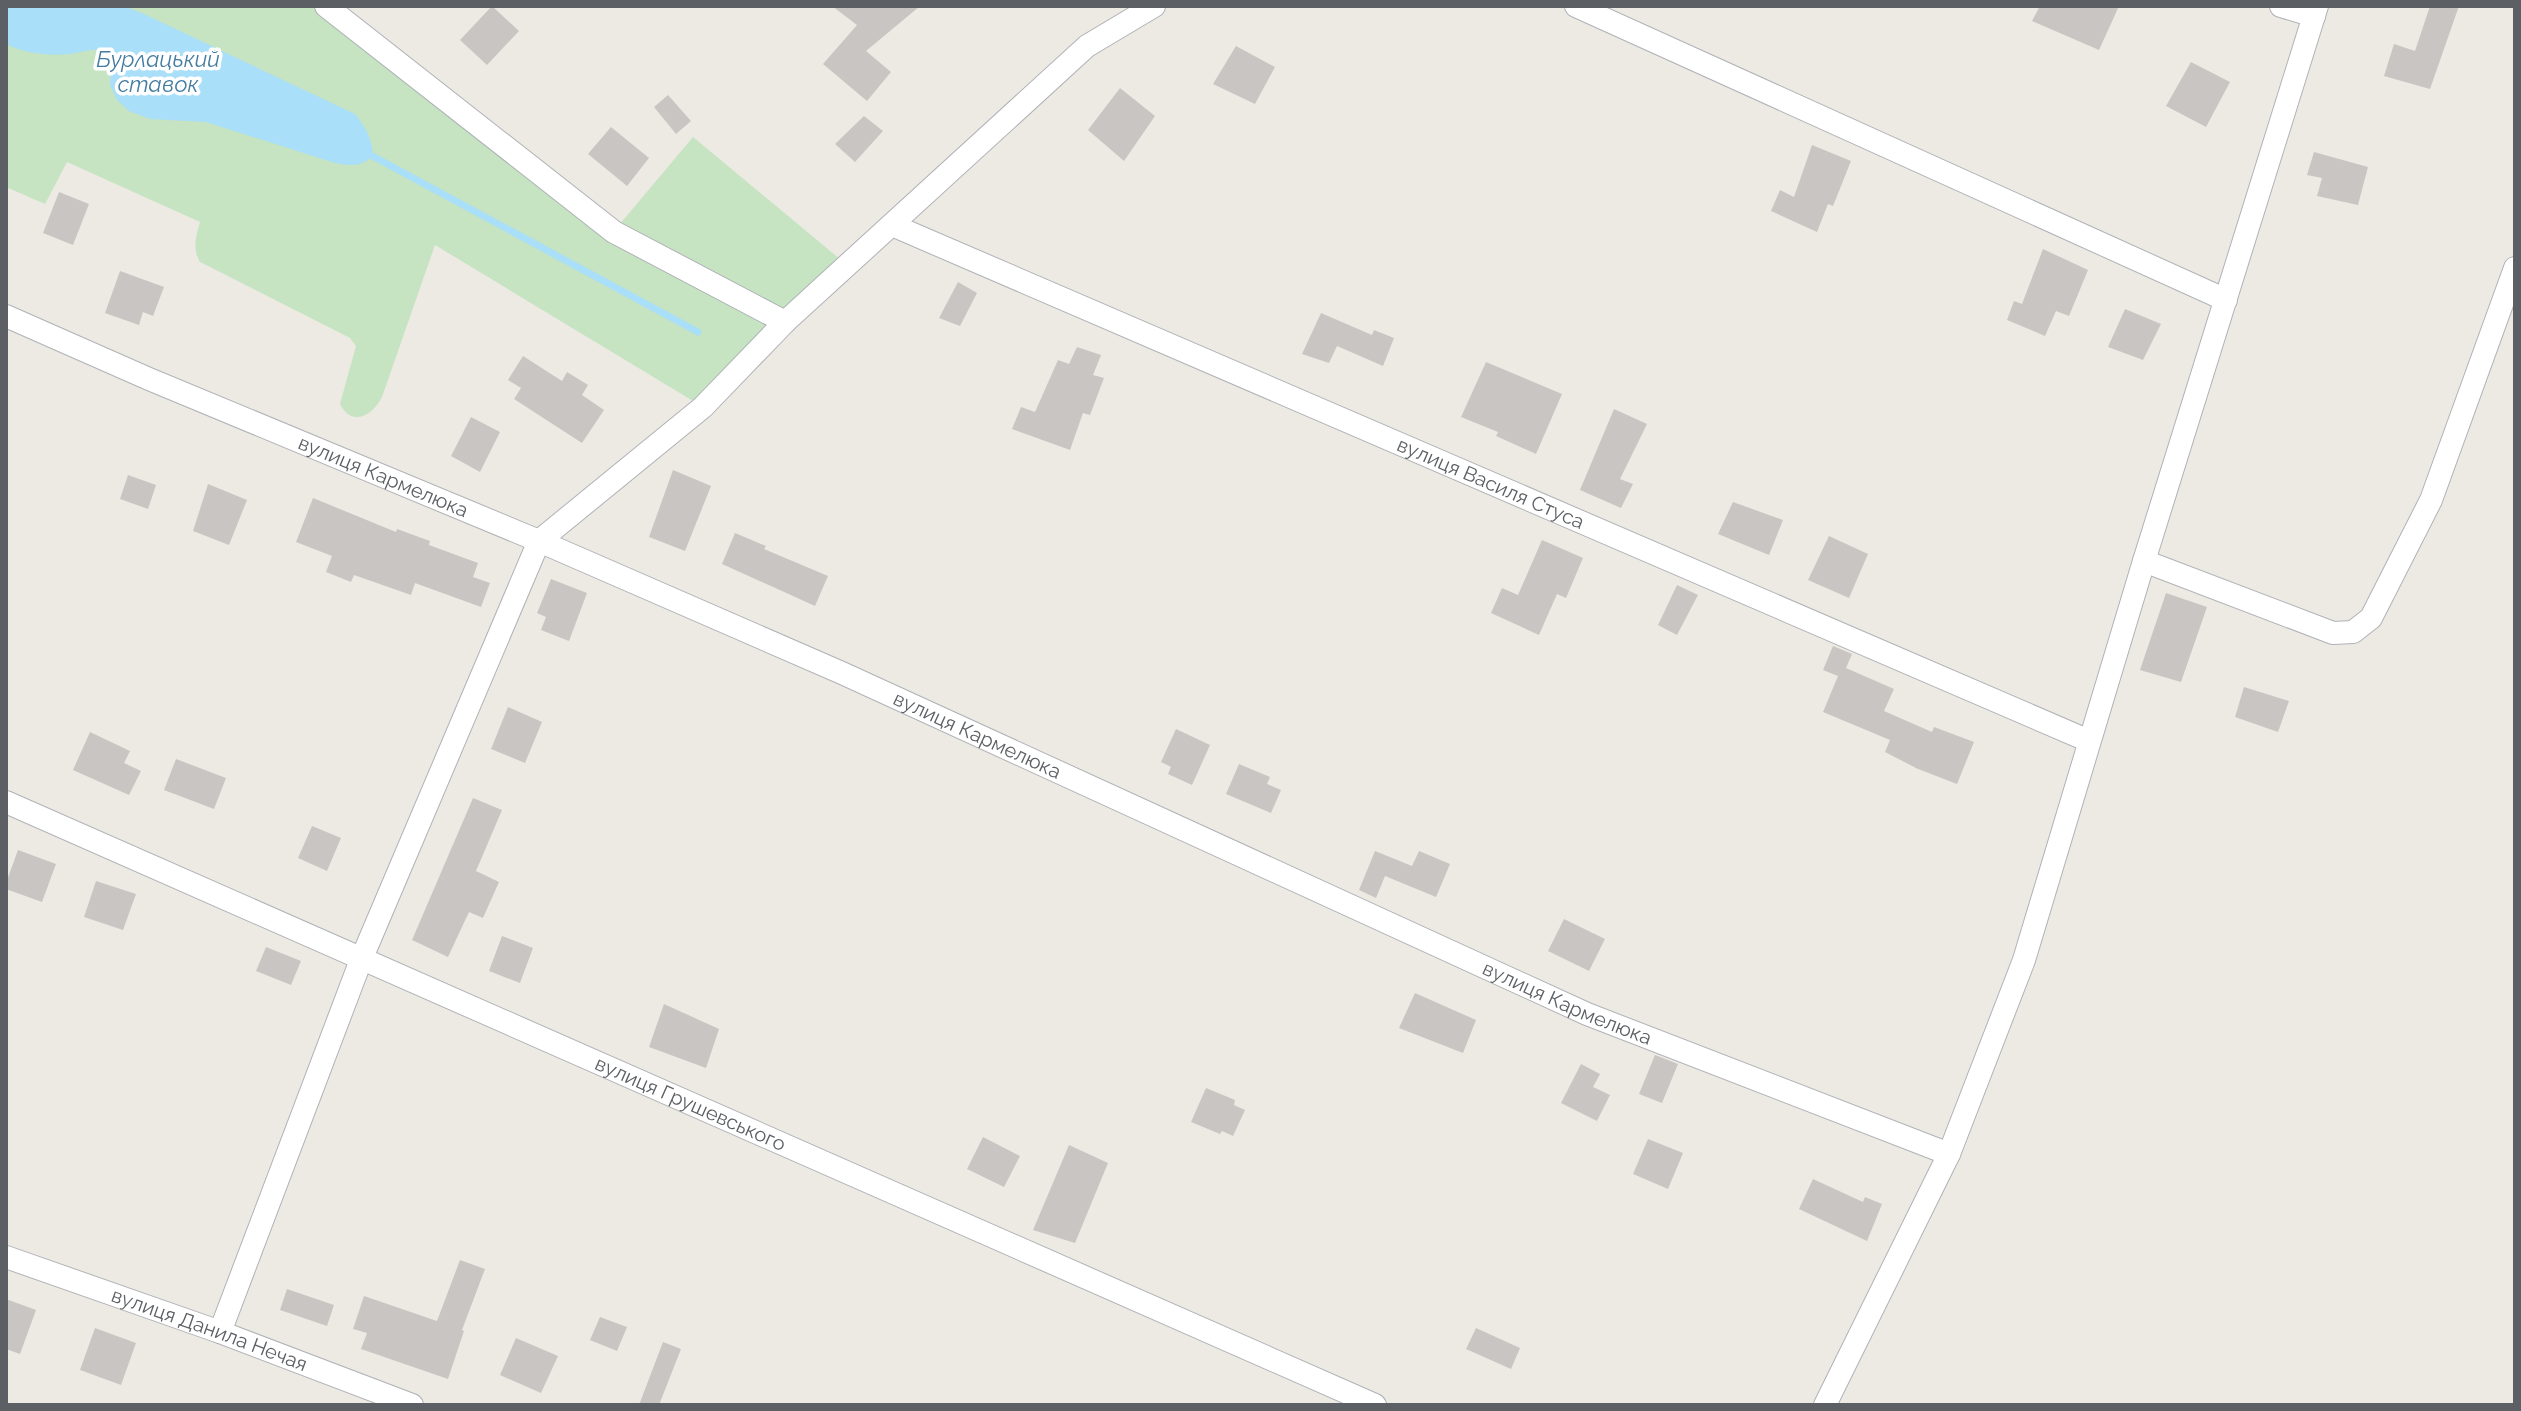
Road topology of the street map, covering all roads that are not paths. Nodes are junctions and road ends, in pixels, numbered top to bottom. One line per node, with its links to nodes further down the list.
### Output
1 (326, 6): 10 (street)
2 (1154, 6): 6 (street)
3 (1576, 6): 8 (street)
4 (2281, 6): 5 (street)
5 (2315, 11): 8 (street)
6 (892, 225): 10 (street); 13 (street, вулиця Василя Стуса)
7 (2515, 268): 12 (street)
8 (2226, 300): 12 (street)
9 (6, 316): 11 (street, вулиця Кармелюка)
10 (785, 322): 11 (street)
11 (539, 541): 15 (street); 16 (street, вулиця Кармелюка)
12 (2144, 561): 13 (street)
13 (2089, 741): 16 (street)
14 (6, 802): 15 (street, вулиця Грушевського)
15 (361, 960): 18 (street); 20 (street, вулиця Грушевського)
16 (1949, 1154): 21 (street)
17 (6, 1257): 18 (street, вулиця Данила Нечая)
18 (220, 1332): 19 (street, вулиця Данила Нечая)
19 (412, 1405)
20 (1375, 1405)
21 (1825, 1405)

